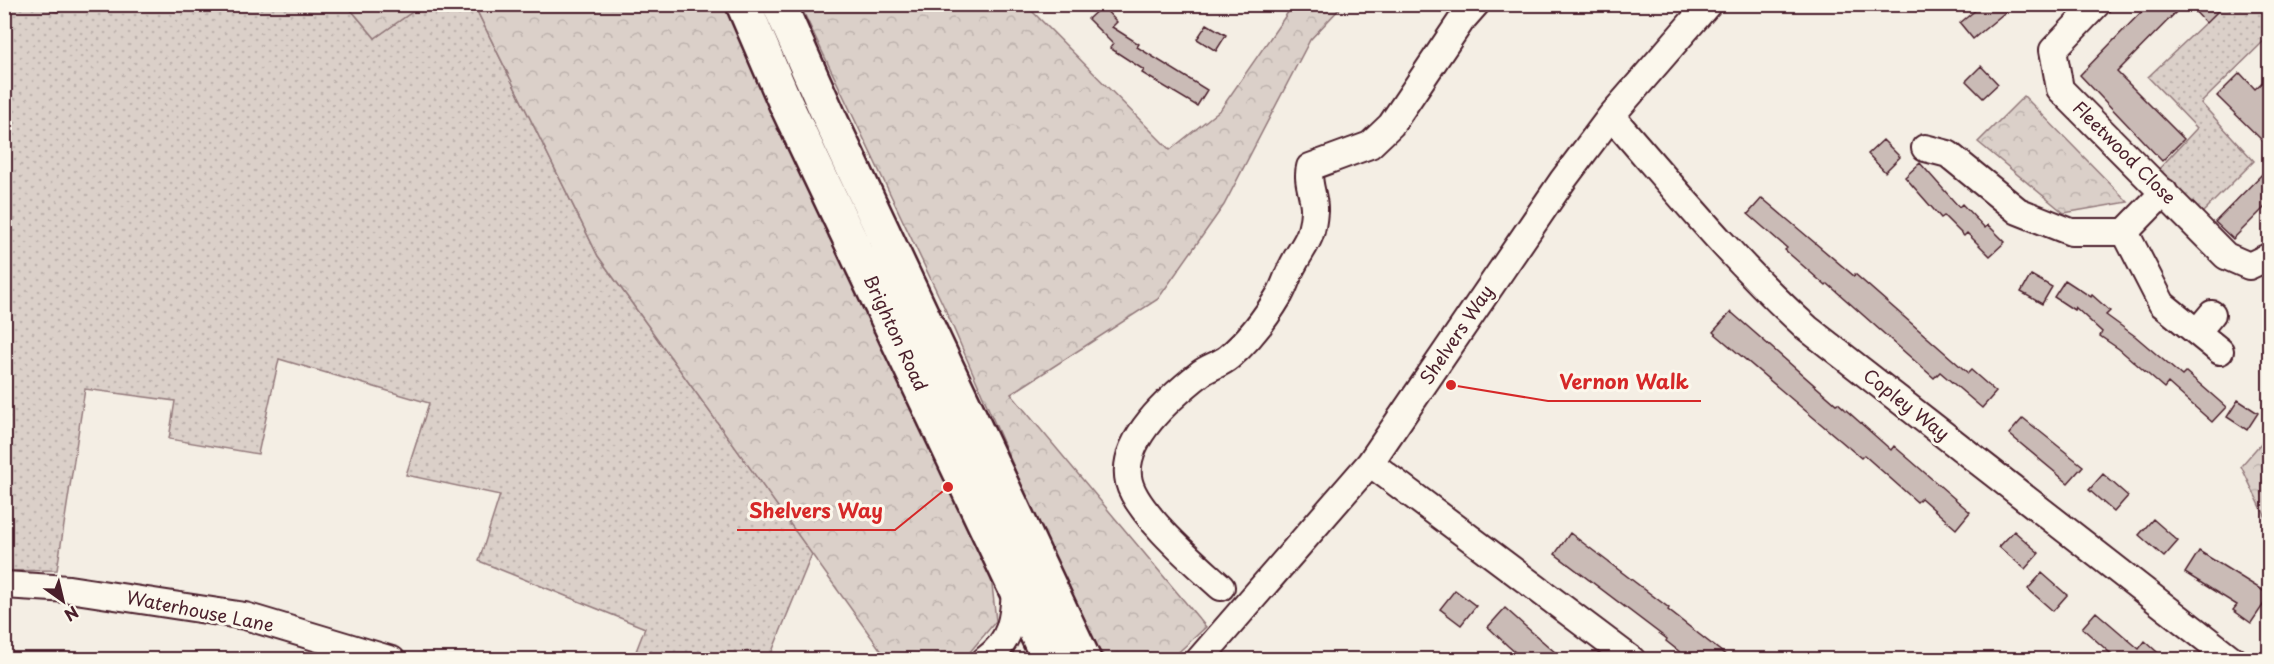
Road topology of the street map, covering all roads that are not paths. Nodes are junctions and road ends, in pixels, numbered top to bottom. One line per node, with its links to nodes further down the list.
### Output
1 (743, 4): 15 (highway, Brighton Road)
2 (779, 4): 19 (highway, Brighton Road)
3 (1476, 4): 14 (street)
4 (1708, 4): 6 (street, Shelvers Way)
5 (2097, 4): 8 (street, Fleetwood Close)
6 (1611, 116): 12 (street, Shelvers Way); 22 (street, Copley Way)
7 (1925, 148): 9 (street)
8 (2164, 192): 9 (street); 10 (street, Fleetwood Close)
9 (2125, 232): 11 (street)
10 (2270, 256)
11 (2220, 351)
12 (1370, 463): 20 (street, Shelvers Way); 21 (street)
13 (4, 585): 16 (street, Waterhouse Lane)
14 (1221, 587)
15 (1015, 588): 17 (street); 18 (highway, Brighton Road)
16 (392, 660)
17 (985, 660)
18 (1049, 660)
19 (1084, 660)
20 (1199, 660)
21 (1632, 660)
22 (2233, 660)

